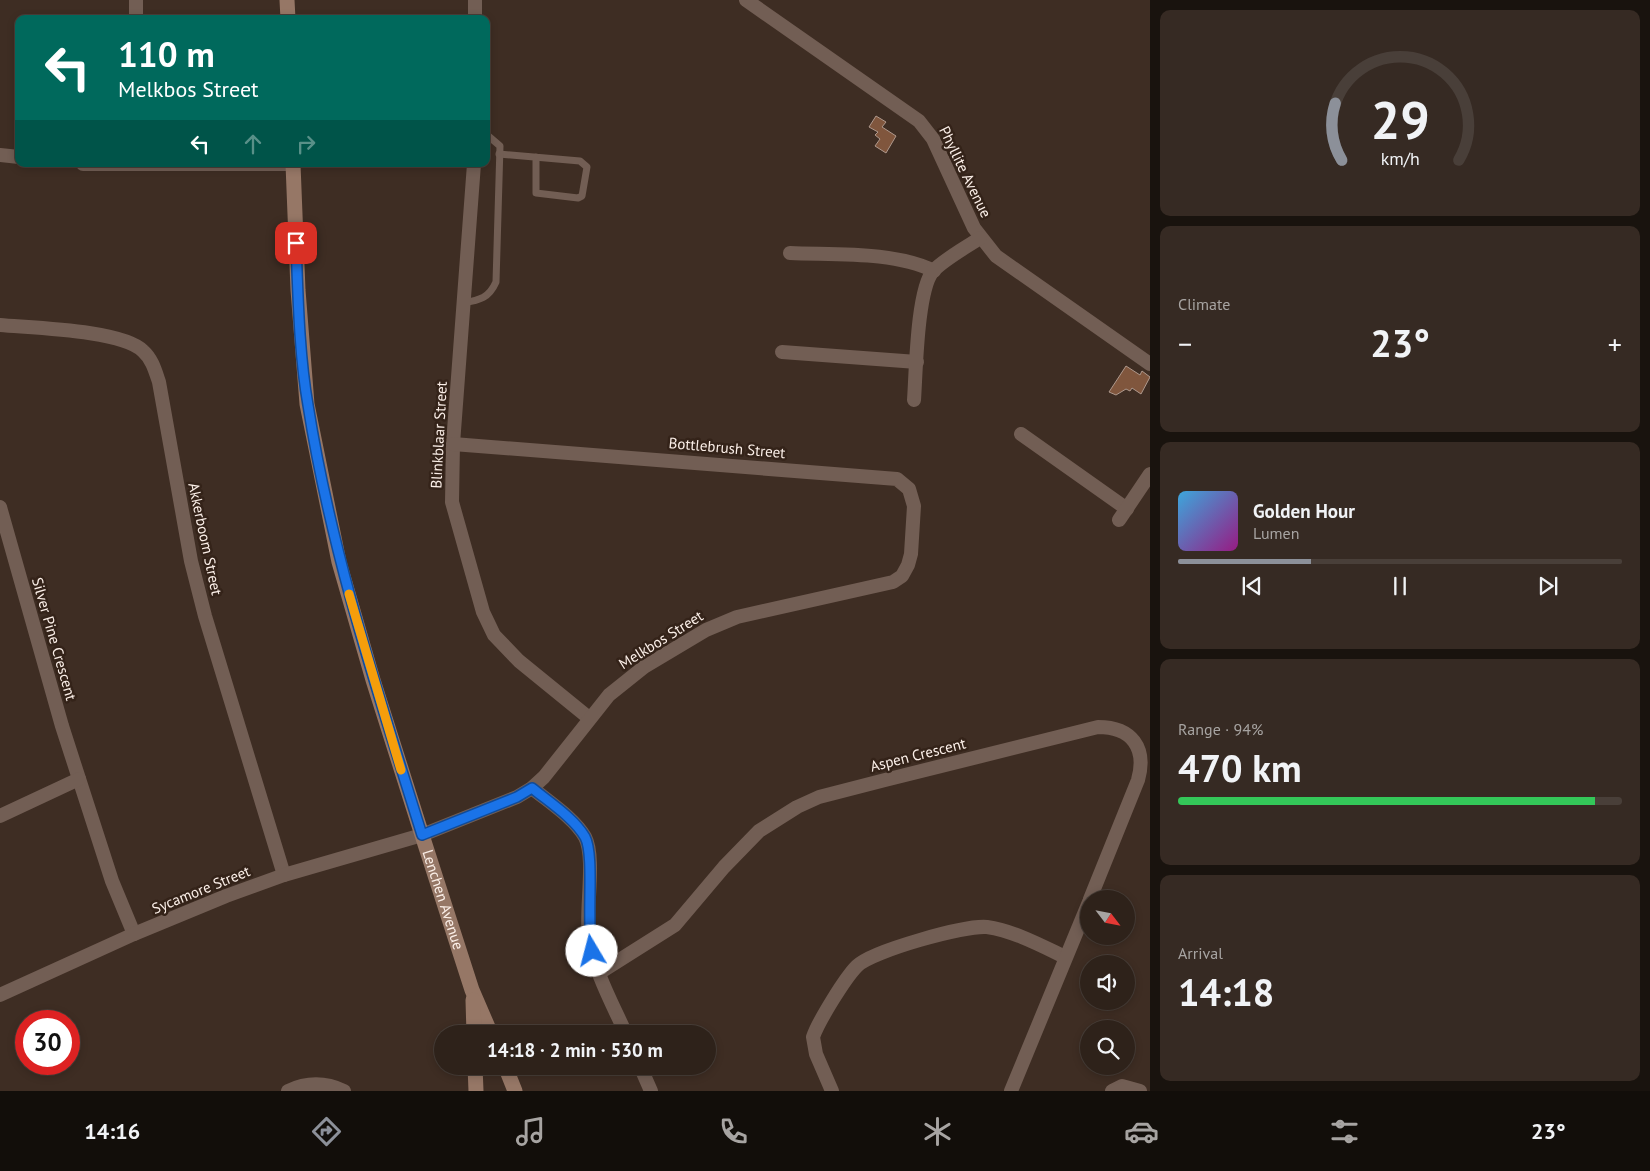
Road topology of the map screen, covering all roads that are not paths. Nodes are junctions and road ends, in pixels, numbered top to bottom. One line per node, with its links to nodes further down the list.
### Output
1 (136, 0): 5 (street)
2 (288, 0): 6 (main road)
3 (475, 0): 7 (street)
4 (746, 0): 15 (street, Phyllite Avenue)
5 (136, 15)
6 (288, 15)
7 (474, 15)
8 (490, 137): 9 (lane)
9 (499, 154): 12 (lane); 18 (lane)
10 (0, 155): 11 (street)
11 (15, 157)
12 (536, 158): 12 (lane)
13 (293, 167): 33 (main road, Lenchen Avenue)
14 (474, 167): 18 (street, Blinkblaar Street)
15 (980, 238): 17 (street); 22 (street, Phyllite Avenue)
16 (790, 252): 17 (street)
17 (934, 271): 21 (street)
18 (464, 303): 25 (street, Blinkblaar Street)
19 (0, 325): 34 (street, Akkerboom Street)
20 (782, 352): 21 (street)
21 (917, 362): 23 (street)
22 (1150, 364)
23 (914, 400)
24 (1021, 434): 26 (street)
25 (453, 444): 28 (street, Bottlebrush Street); 29 (street, Blinkblaar Street)
26 (1150, 474)
27 (0, 507): 30 (street, Silver Pine Crescent)
28 (905, 572): 29 (street, Melkbos Street)
29 (589, 718): 31 (street, Melkbos Street)
30 (79, 779): 32 (street); 37 (street, Silver Pine Crescent)
31 (532, 788): 33 (street, Melkbos Street); 39 (street)
32 (0, 816)
33 (422, 835): 34 (street, Sycamore Street); 40 (main road, Lenchen Avenue)
34 (284, 875): 37 (street, Sycamore Street)
35 (1093, 890): 39 (street, Aspen Crescent)
36 (1080, 921): 38 (street, Aspen Crescent)
37 (134, 934): 41 (street, Sycamore Street)
38 (1065, 956): 53 (street); 54 (street, Aspen Crescent)
39 (599, 974): 44 (street)
40 (472, 990): 42 (main road); 43 (main road)
41 (0, 995)
42 (474, 1025)
43 (487, 1025)
44 (622, 1025)
45 (475, 1075): 50 (main road)
46 (509, 1075): 51 (main road)
47 (644, 1075): 52 (street)
48 (288, 1091): 49 (street)
49 (344, 1091)
50 (476, 1091)
51 (515, 1091)
52 (651, 1091)
53 (832, 1091)
54 (1011, 1091)
55 (1112, 1091): 56 (street)
56 (1140, 1091)

